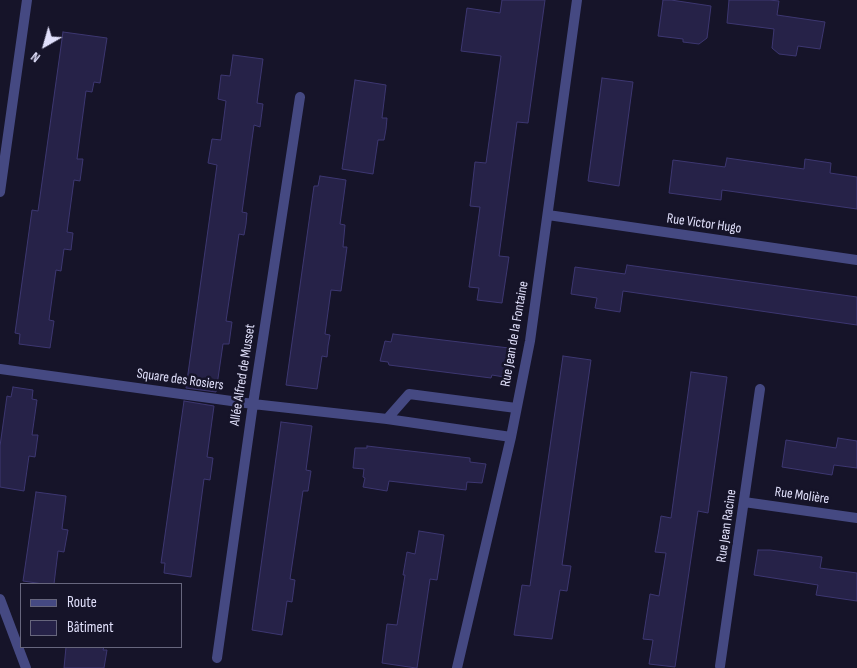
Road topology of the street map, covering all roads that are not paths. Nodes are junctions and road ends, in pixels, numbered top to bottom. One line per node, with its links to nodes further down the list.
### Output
1 (27, 0): 4 (street)
2 (577, 0): 5 (street, Rue Jean de la Fontaine)
3 (300, 97): 9 (street, Allée Alfred de Musset)
4 (0, 192)
5 (548, 215): 6 (street, Rue Victor Hugo); 10 (street, Rue Jean de la Fontaine)
6 (857, 260)
7 (0, 369): 9 (street, Square des Rosiers)
8 (760, 389): 13 (street, Rue Jean Racine)
9 (253, 404): 11 (street, Square des Rosiers); 16 (street, Allée Alfred de Musset)
10 (516, 408): 11 (street); 12 (street, Rue Jean de la Fontaine)
11 (387, 419): 12 (street, Square des Rosiers)
12 (511, 437): 19 (street, Rue Jean de la Fontaine)
13 (744, 502): 14 (street, Rue Molière); 17 (street, Rue Jean Racine)
14 (857, 518)
15 (0, 600): 18 (street)
16 (217, 658)
17 (720, 666)
18 (26, 668)
19 (457, 668)

